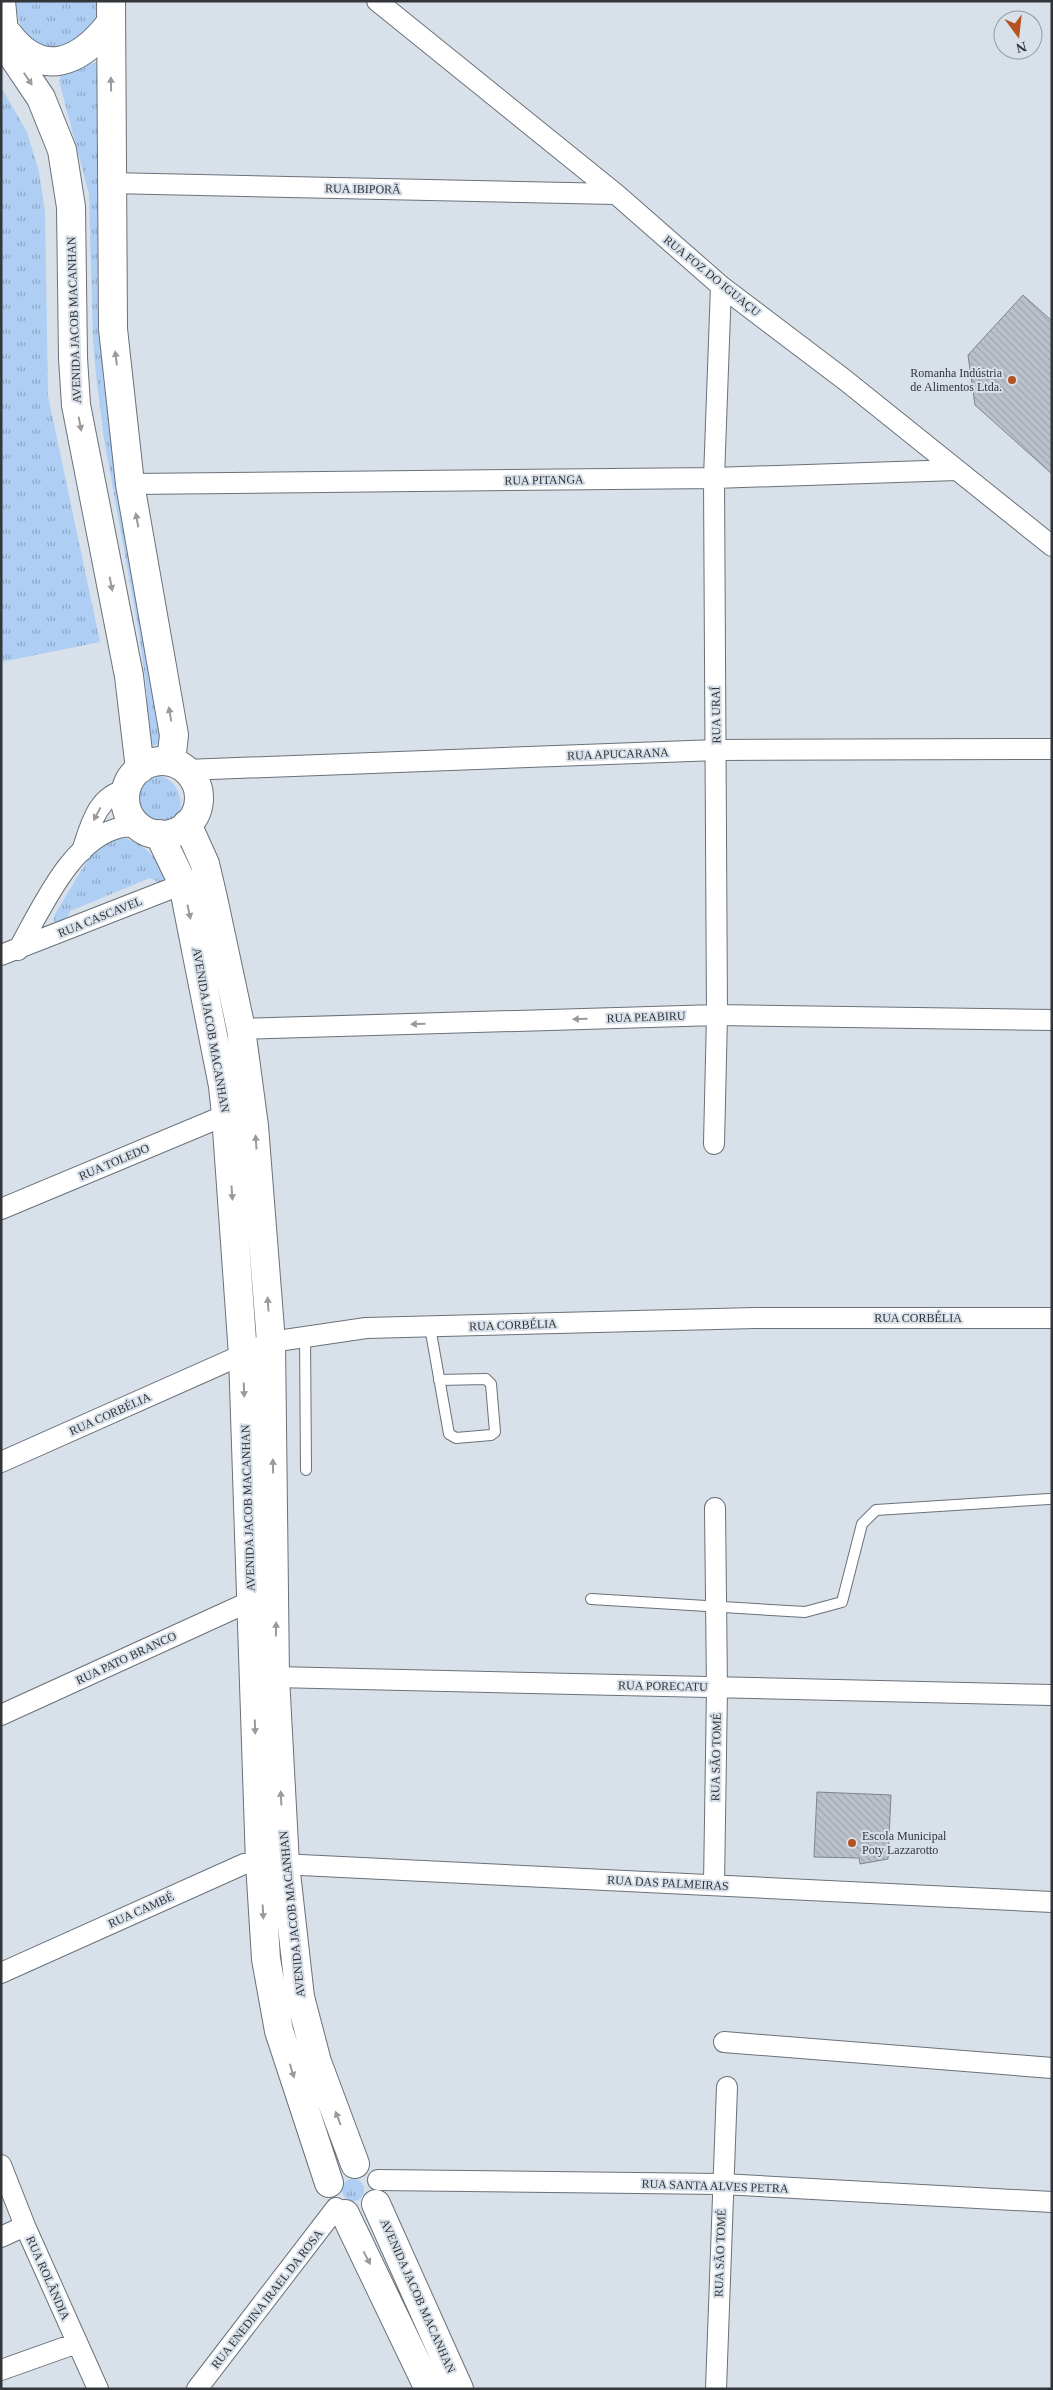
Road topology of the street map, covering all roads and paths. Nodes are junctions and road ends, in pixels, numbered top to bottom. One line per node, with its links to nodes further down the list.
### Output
1 (377, 1): 5 (street, RUA FOZ DO IGUAÇU)
2 (110, 13): 3 (main road); 4 (main road, one-way to 2)
3 (2, 14): 14 (main road, AVENIDA JACOB MACANHAN, one-way to 14)
4 (110, 183): 5 (street, RUA IBIPORÃ); 9 (main road, one-way to 4)
5 (616, 194): 6 (street, RUA FOZ DO IGUAÇU)
6 (721, 286): 7 (street, RUA FOZ DO IGUAÇU); 8 (street, RUA URAÍ)
7 (956, 470): 8 (street, RUA PITANGA); 10 (street, RUA FOZ DO IGUAÇU)
8 (714, 478): 9 (street, RUA PITANGA); 12 (street, RUA URAÍ)
9 (130, 484): 13 (main road, one-way to 9)
10 (1052, 546)
11 (1052, 749): 12 (street, RUA APUCARANA)
12 (717, 750): 13 (street, RUA APUCARANA); 20 (street, RUA URAÍ)
13 (178, 766): 14 (main road); 15 (main road)
14 (133, 779): 16 (main road); 17 (street, RUA CASCAVEL, one-way to 17)
15 (187, 824): 16 (main road); 22 (main road, AVENIDA JACOB MACANHAN)
16 (151, 832): 17 (street, RUA CASCAVEL); 18 (main road, AVENIDA JACOB MACANHAN)
17 (82, 851): 19 (street, RUA CASCAVEL)
18 (183, 884): 19 (street, RUA CASCAVEL); 23 (main road, AVENIDA JACOB MACANHAN, one-way to 23)
19 (9, 953)
20 (717, 1015): 21 (street, RUA PEABIRU); 22 (street, RUA PEABIRU, one-way to 22); 24 (street, RUA URAÍ)
21 (1052, 1020)
22 (241, 1029): 29 (main road, AVENIDA JACOB MACANHAN, one-way to 22)
23 (226, 1115): 25 (street, RUA TOLEDO); 30 (main road, AVENIDA JACOB MACANHAN, one-way to 30)
24 (714, 1144)
25 (1, 1209)
26 (1052, 1318): 27 (street, RUA CORBÉLIA)
27 (430, 1327): 28 (street, RUA CORBÉLIA); 31 (lane)
28 (305, 1337): 29 (street, RUA CORBÉLIA); 33 (lane)
29 (271, 1342): 30 (street, RUA CORBÉLIA); 39 (main road, AVENIDA JACOB MACANHAN, one-way to 29)
30 (243, 1355): 32 (street, RUA CORBÉLIA); 37 (main road, AVENIDA JACOB MACANHAN, one-way to 37)
31 (439, 1380): 31 (lane)
32 (1, 1462)
33 (306, 1470)
34 (1049, 1499): 38 (lane)
35 (715, 1508): 38 (street, RUA SÃO TOMÉ)
36 (591, 1598): 38 (lane)
37 (251, 1601): 42 (street, RUA PATO BRANCO); 43 (main road, AVENIDA JACOB MACANHAN, one-way to 43)
38 (715, 1607): 40 (street, RUA SÃO TOMÉ)
39 (275, 1678): 40 (street, RUA PORECATU); 43 (main road, AVENIDA JACOB MACANHAN, one-way to 39)
40 (717, 1688): 41 (street, RUA PORECATU); 44 (street, RUA SÃO TOMÉ)
41 (1052, 1695)
42 (1, 1715)
43 (273, 1864): 44 (street, RUA DAS PALMEIRAS); 46 (street, RUA CAMBÉ); 50 (main road, AVENIDA JACOB MACANHAN, one-way to 43); 54 (main road, AVENIDA JACOB MACANHAN, one-way to 54)
44 (714, 1885): 45 (street, RUA DAS PALMEIRAS)
45 (1052, 1902)
46 (1, 1973)
47 (724, 2042): 48 (street)
48 (1052, 2068)
49 (727, 2087): 52 (street, RUA SÃO TOMÉ)
50 (355, 2164): 53 (main road); 54 (main road)
51 (1, 2165): 56 (street, RUA ROLÂNDIA)
52 (722, 2184): 53 (street, RUA SANTA ALVES PETRA); 55 (street, RUA SANTA ALVES PETRA); 64 (street, RUA SÃO TOMÉ)
53 (377, 2192): 54 (main road); 63 (main road, AVENIDA JACOB MACANHAN)
54 (337, 2202): 61 (street, RUA ENEDINA IRAEL DA ROSA); 62 (main road, AVENIDA JACOB MACANHAN, one-way to 62)
55 (1052, 2202)
56 (25, 2226): 57 (street); 58 (street, RUA ROLÂNDIA)
57 (1, 2237)
58 (77, 2343): 59 (street); 60 (street, RUA ROLÂNDIA)
59 (1, 2370)
60 (98, 2389)
61 (198, 2389)
62 (429, 2389)
63 (459, 2389)
64 (716, 2389)

